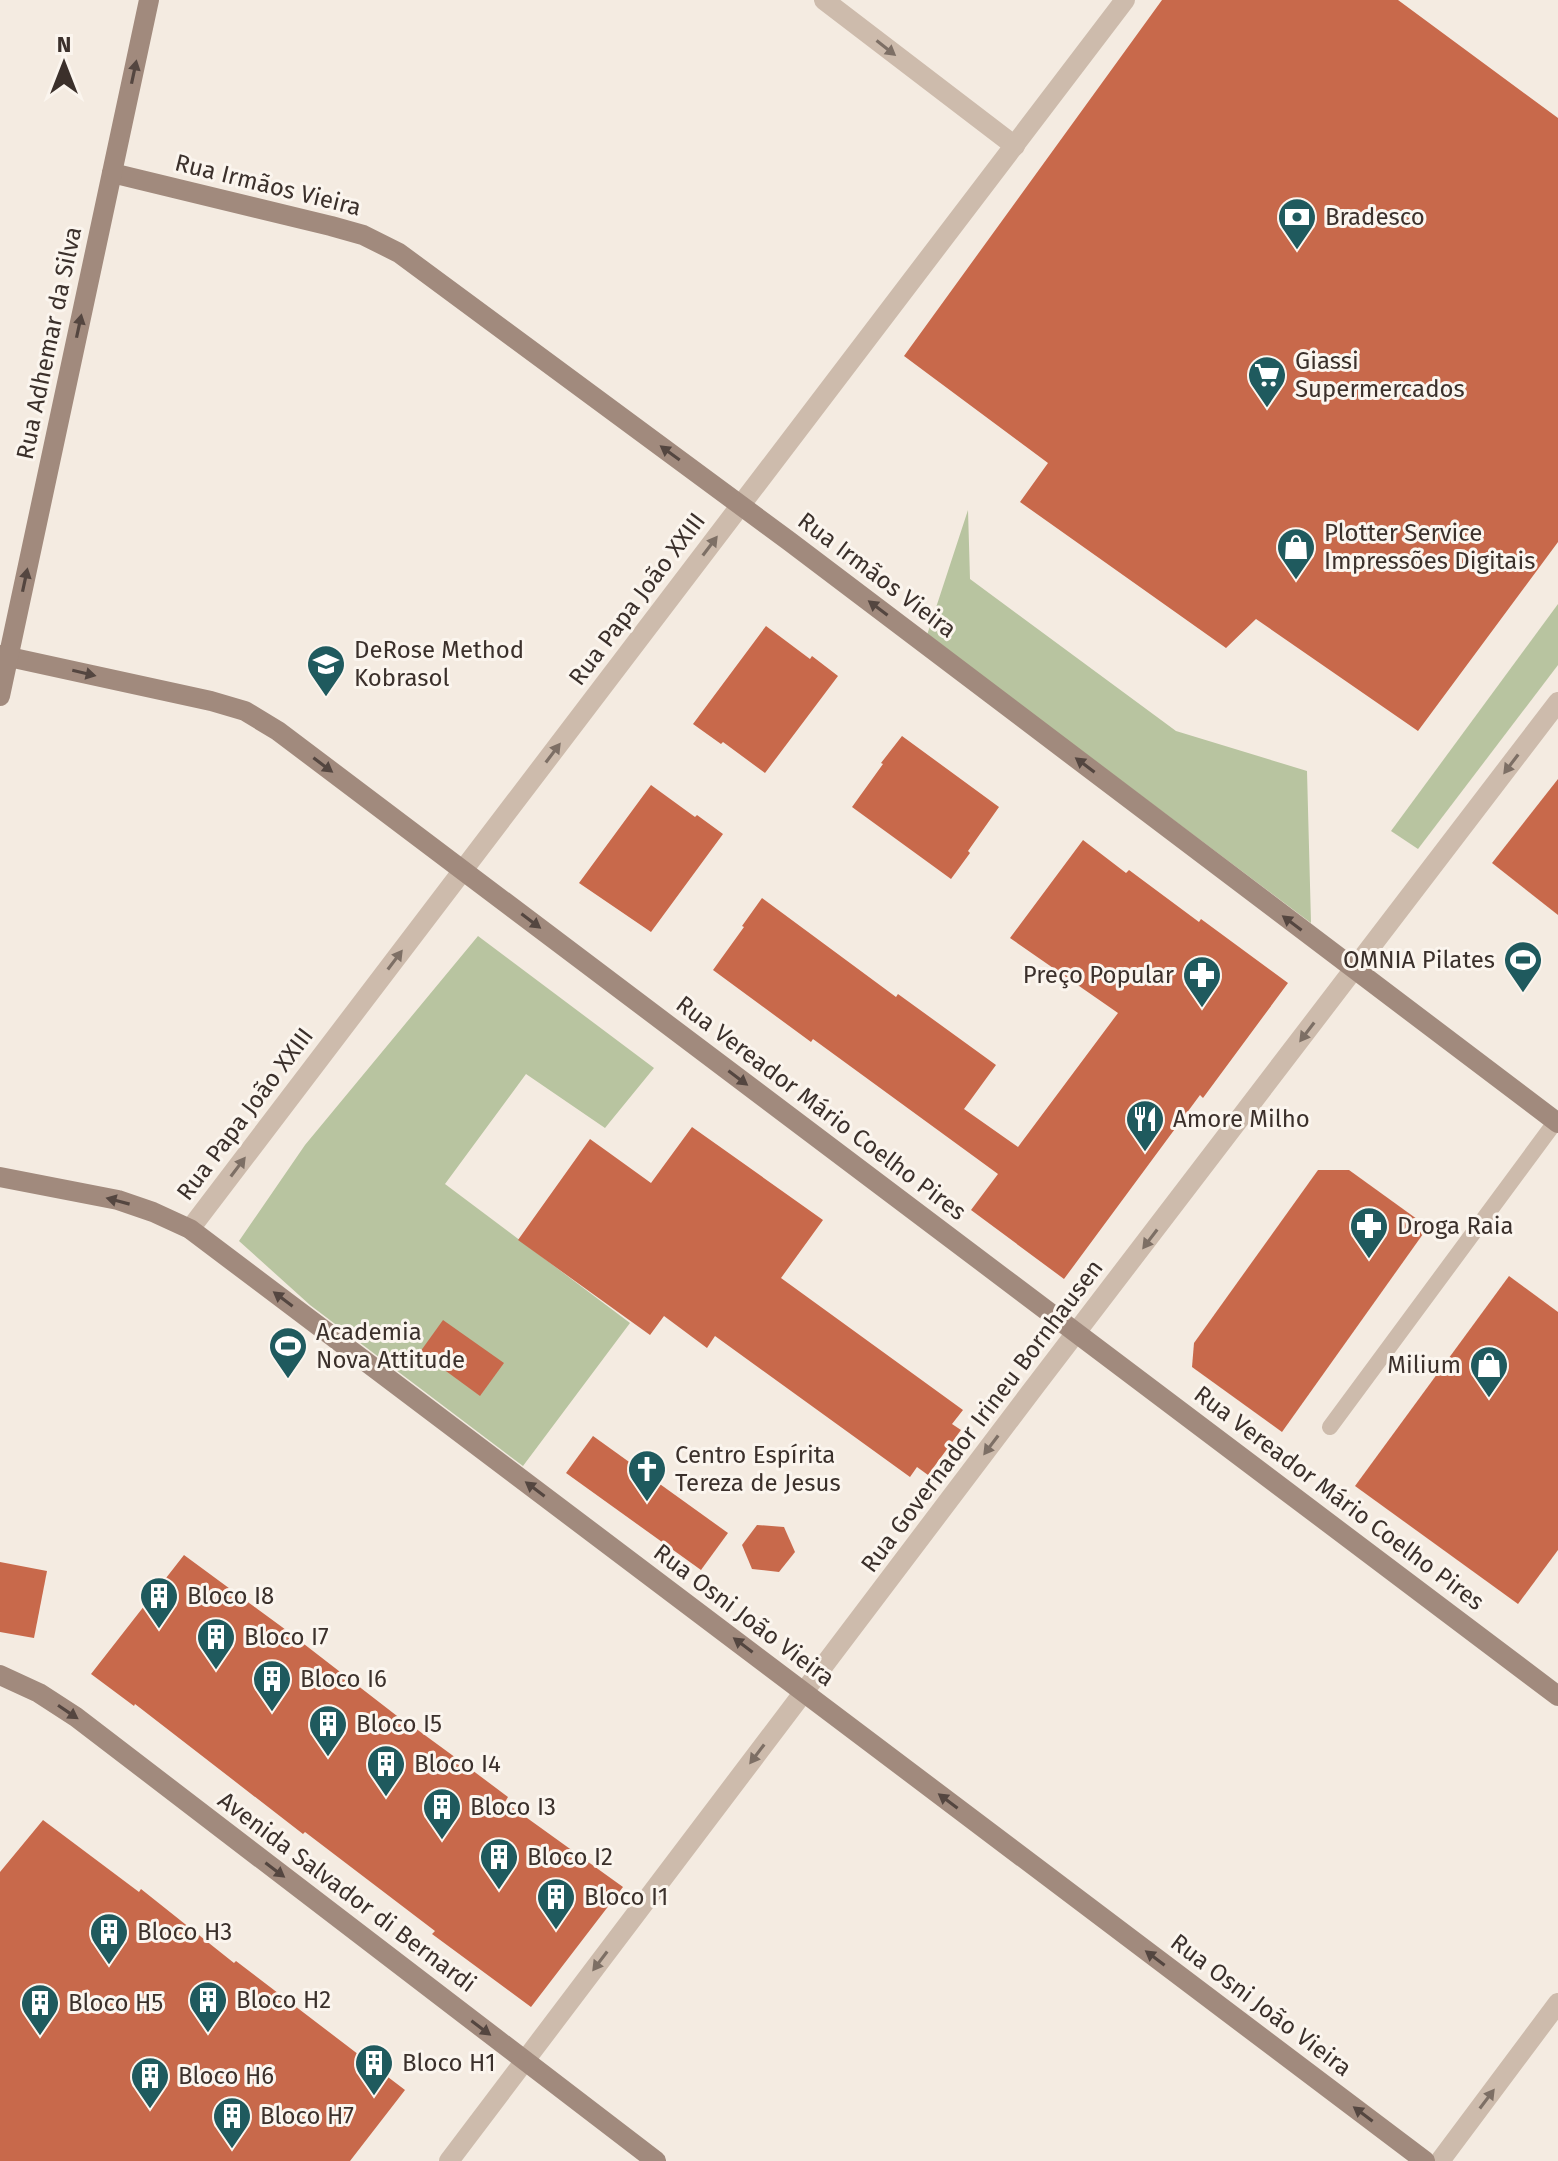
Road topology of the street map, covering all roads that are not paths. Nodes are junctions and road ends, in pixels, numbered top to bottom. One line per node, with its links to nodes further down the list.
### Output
1 (149, 0): 5 (street, Rua Adhemar da Silva, one-way to 1)
2 (824, 0): 4 (street, one-way to 4)
3 (1125, 0): 4 (street, Rua Papa João XXIII)
4 (1015, 146): 6 (street, Rua Papa João XXIII)
5 (112, 173): 6 (street, Rua Irmãos Vieira, one-way to 5); 7 (street, Rua Adhemar da Silva, one-way to 5)
6 (741, 505): 10 (street, Rua Papa João XXIII, one-way to 6); 11 (street, Rua Irmãos Vieira, one-way to 6)
7 (4, 655): 8 (street, Rua Adhemar da Silva); 10 (street, Rua Vereador Mário Coelho Pires, one-way to 10)
8 (0, 696)
9 (1558, 702): 11 (street, Rua Governador Irineu Bornhausen, one-way to 11)
10 (463, 871): 14 (street, Rua Papa João XXIII, one-way to 10); 15 (street, Rua Vereador Mário Coelho Pires, one-way to 15)
11 (1354, 970): 12 (street, Rua Irmãos Vieira); 15 (street, Rua Governador Irineu Bornhausen, one-way to 15)
12 (1557, 1122): 16 (lane)
13 (0, 1177): 14 (street, Rua Osni João Vieira, one-way to 13)
14 (190, 1229): 18 (street, Rua Osni João Vieira, one-way to 14)
15 (1078, 1333): 18 (street, Rua Governador Irineu Bornhausen, one-way to 18); 19 (street, Rua Vereador Mário Coelho Pires)
16 (1330, 1427)
17 (0, 1675): 21 (street, Avenida Salvador di Bernardi, one-way to 21)
18 (805, 1692): 21 (street, Rua Governador Irineu Bornhausen, one-way to 21); 24 (street, Rua Osni João Vieira, one-way to 18)
19 (1558, 1696)
20 (1558, 2003): 25 (street, one-way to 20)
21 (525, 2061): 22 (street, Rua Governador Irineu Bornhausen); 23 (street, Avenida Salvador di Bernardi)
22 (449, 2161)
23 (656, 2161)
24 (1425, 2161)
25 (1440, 2161)

